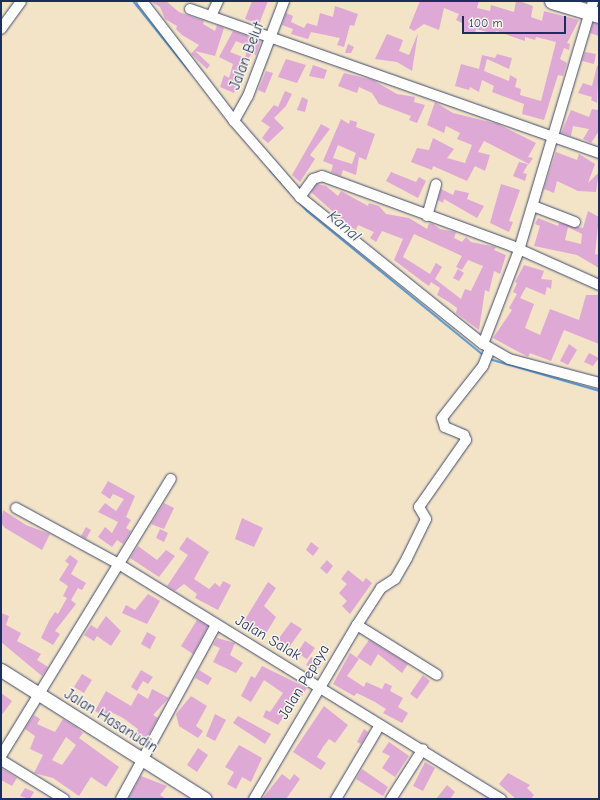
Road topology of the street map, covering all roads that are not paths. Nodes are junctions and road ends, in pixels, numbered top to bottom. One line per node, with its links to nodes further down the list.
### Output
1 (21, 1): 9 (street)
2 (142, 1): 11 (street)
3 (218, 1): 8 (street)
4 (284, 1): 10 (street, Jalan Belut)
5 (552, 1): 7 (highway)
6 (190, 9): 8 (street)
7 (594, 9): 12 (street)
8 (211, 16): 10 (street)
9 (1, 29)
10 (270, 39): 11 (street, Jalan Belut); 12 (street)
11 (234, 121): 15 (street)
12 (553, 138): 13 (street); 16 (street)
13 (599, 153)
14 (436, 184): 17 (street)
15 (300, 197): 17 (street); 21 (street)
16 (533, 206): 18 (street); 19 (street)
17 (427, 216): 19 (street)
18 (575, 222)
19 (519, 250): 20 (street); 21 (street)
20 (599, 285)
21 (487, 348): 22 (street); 27 (street, Jalan Pepaya)
22 (599, 383)
23 (171, 479): 25 (street)
24 (16, 508): 25 (street, Jalan Salak)
25 (117, 563): 26 (street, Jalan Salak); 31 (street)
26 (216, 625): 30 (street, Jalan Salak); 36 (street)
27 (357, 625): 29 (street); 30 (street, Jalan Pepaya)
28 (1, 670): 31 (main road, Jalan Hasanudin)
29 (437, 675)
30 (319, 686): 32 (street, Jalan Salak); 40 (street, Jalan Pepaya)
31 (41, 696): 34 (street); 36 (main road, Jalan Hasanudin)
32 (380, 725): 33 (street, Jalan Salak); 41 (street)
33 (424, 749): 42 (street); 43 (street, Jalan Salak)
34 (1, 756)
35 (1, 760): 37 (street)
36 (144, 761): 38 (street); 39 (main road, Jalan Hasanudin)
37 (64, 799)
38 (122, 799)
39 (205, 799)
40 (254, 799)
41 (336, 799)
42 (391, 799)
43 (501, 799)

